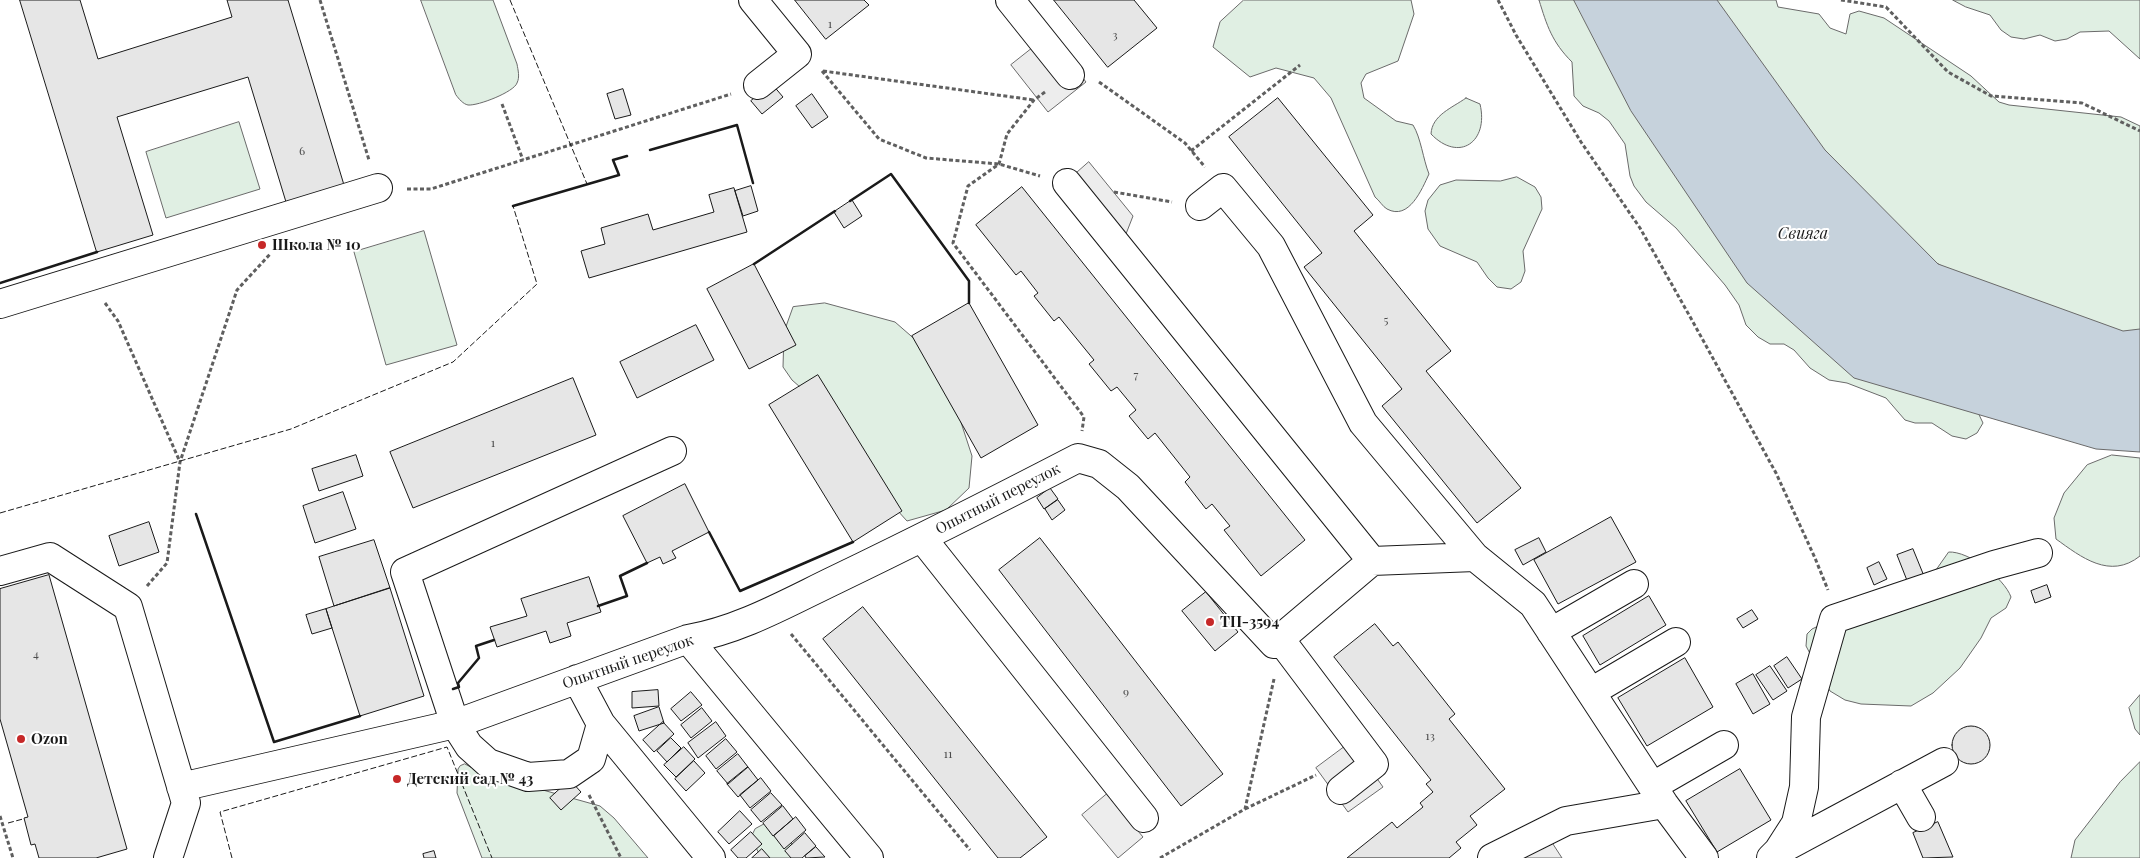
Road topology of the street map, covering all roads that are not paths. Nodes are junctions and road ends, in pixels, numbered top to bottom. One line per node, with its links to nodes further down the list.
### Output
1 (754, 0): 4 (lane)
2 (1010, 0): 3 (lane)
3 (1070, 75)
4 (758, 85)
5 (1067, 183): 13 (lane)
6 (378, 188): 8 (lane)
7 (1200, 206): 12 (lane)
8 (0, 304)
9 (672, 451): 22 (lane)
10 (922, 538): 17 (lane, Опытный переулок); 18 (lane, Опытный переулок); 30 (lane)
11 (2038, 553): 32 (lane)
12 (1475, 557): 13 (lane); 16 (lane)
13 (1372, 560): 18 (lane)
14 (0, 571): 27 (lane)
15 (1634, 584): 16 (lane)
16 (1551, 632): 21 (lane)
17 (688, 639): 20 (lane, Опытный переулок); 35 (lane)
18 (1277, 641): 28 (lane)
19 (1676, 642): 21 (lane)
20 (577, 679): 22 (lane, Опытный переулок); 23 (lane)
21 (1590, 692): 29 (lane)
22 (455, 724): 23 (lane); 27 (lane, Опытный переулок)
23 (601, 724): 34 (lane)
24 (1724, 745): 29 (lane)
25 (1944, 762): 26 (lane)
26 (1902, 784): 31 (lane); 32 (lane)
27 (181, 786): 33 (lane)
28 (1342, 790)
29 (1658, 795): 36 (lane); 37 (lane)
30 (1144, 818)
31 (1921, 818)
32 (1774, 854)
33 (168, 858)
34 (711, 858)
35 (869, 858)
36 (1492, 858)
37 (1704, 858)

